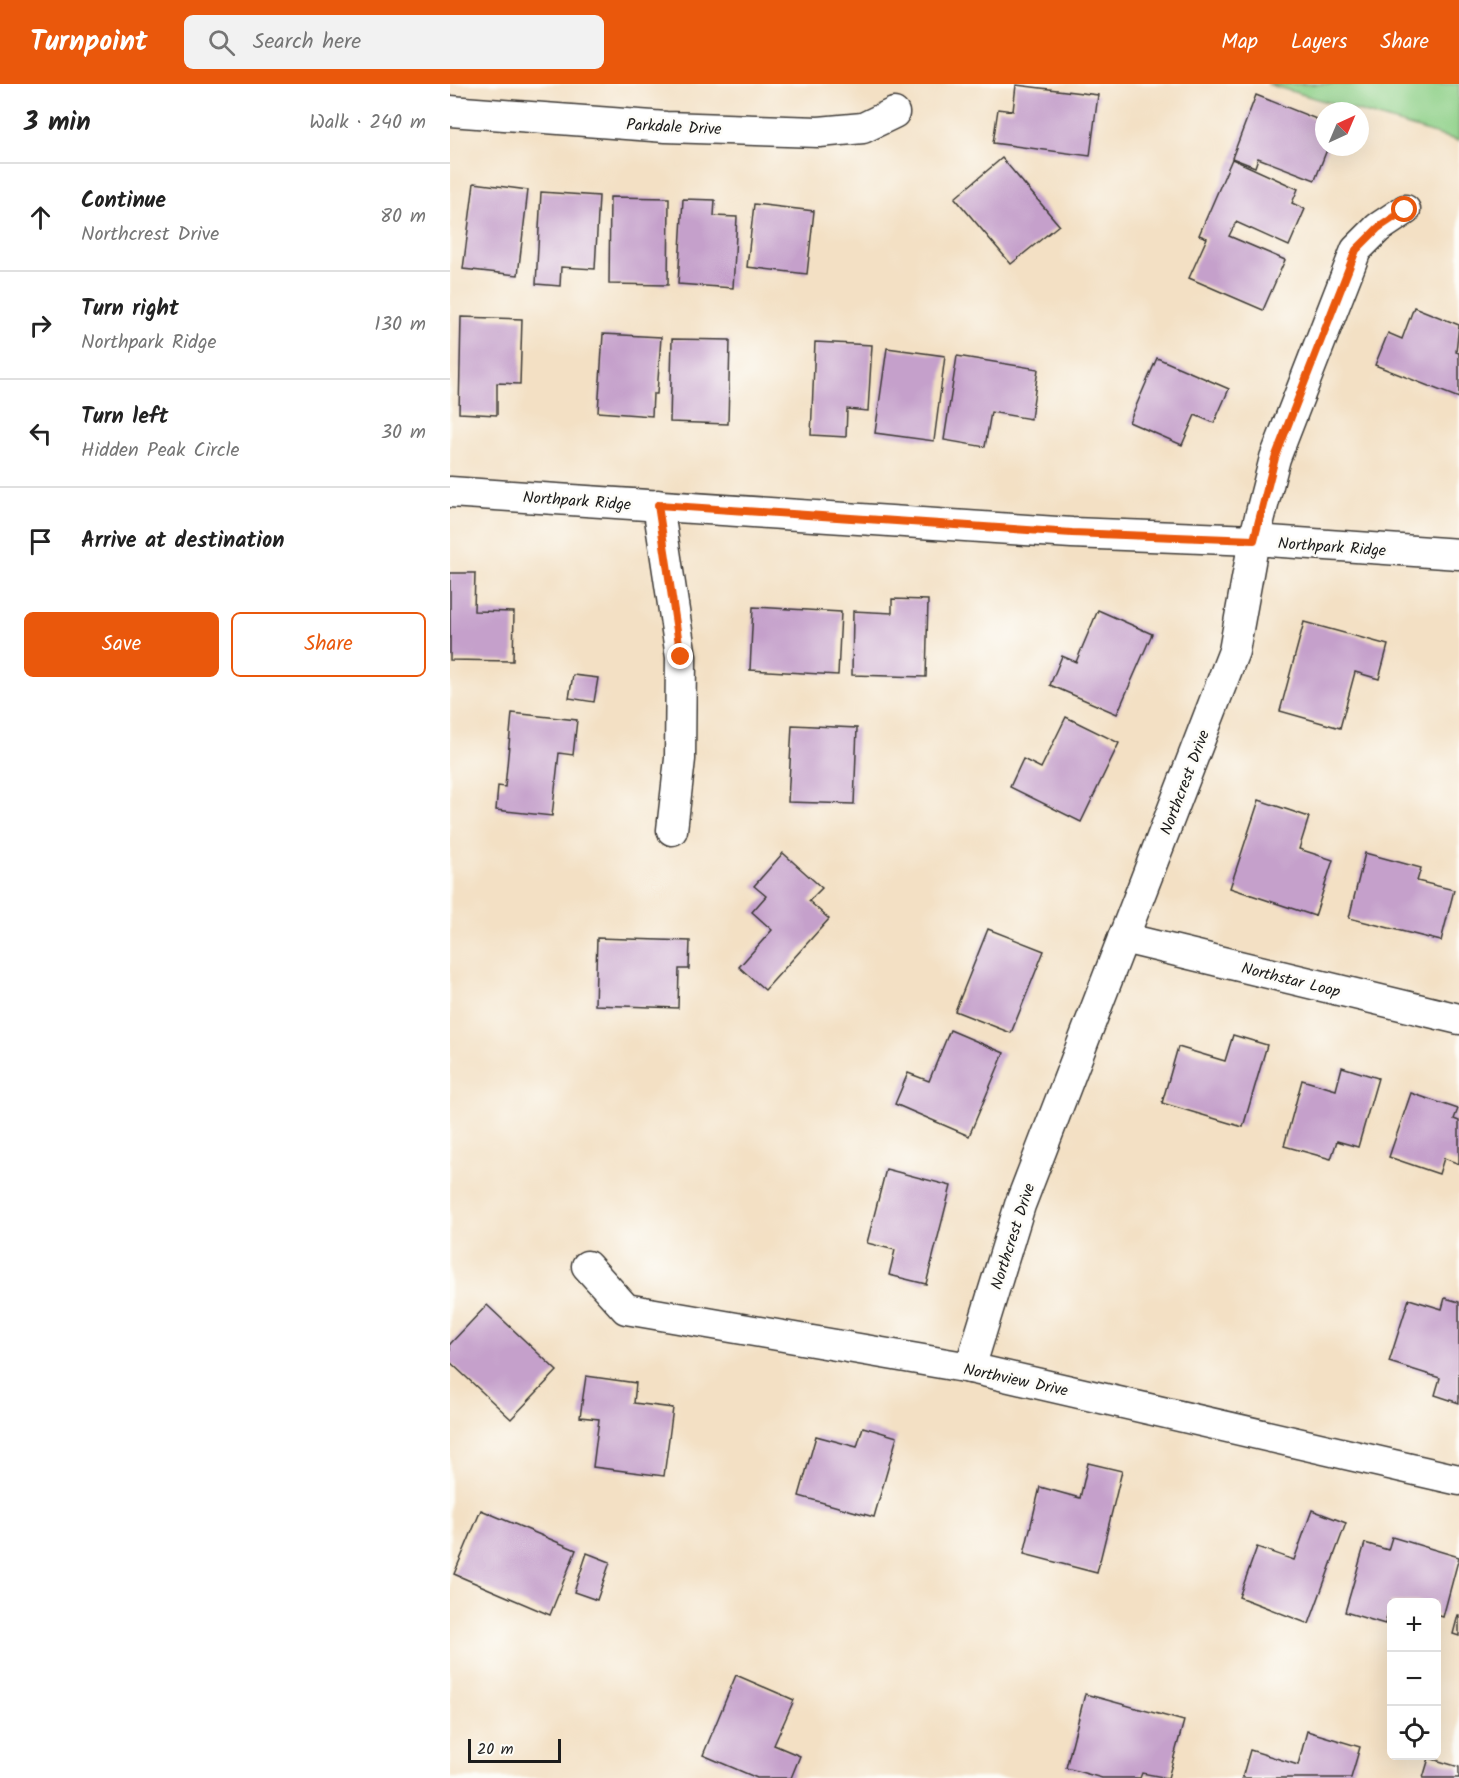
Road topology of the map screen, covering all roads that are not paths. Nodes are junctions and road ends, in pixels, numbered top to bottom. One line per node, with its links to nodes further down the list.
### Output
1 (450, 111): 2 (street, Parkdale Drive)
2 (894, 113)
3 (1405, 210): 6 (street, Northcrest Drive)
4 (450, 492): 5 (street, Northpark Ridge)
5 (658, 505): 6 (street, Northpark Ridge); 8 (street)
6 (1254, 540): 7 (street, Northpark Ridge); 9 (street, Northcrest Drive)
7 (1459, 554)
8 (672, 830)
9 (1123, 939): 10 (street, Northstar Loop); 12 (street, Northcrest Drive)
10 (1459, 1019)
11 (587, 1266): 12 (street, Northview Drive)
12 (970, 1368): 13 (street, Northview Drive)
13 (1459, 1480)

